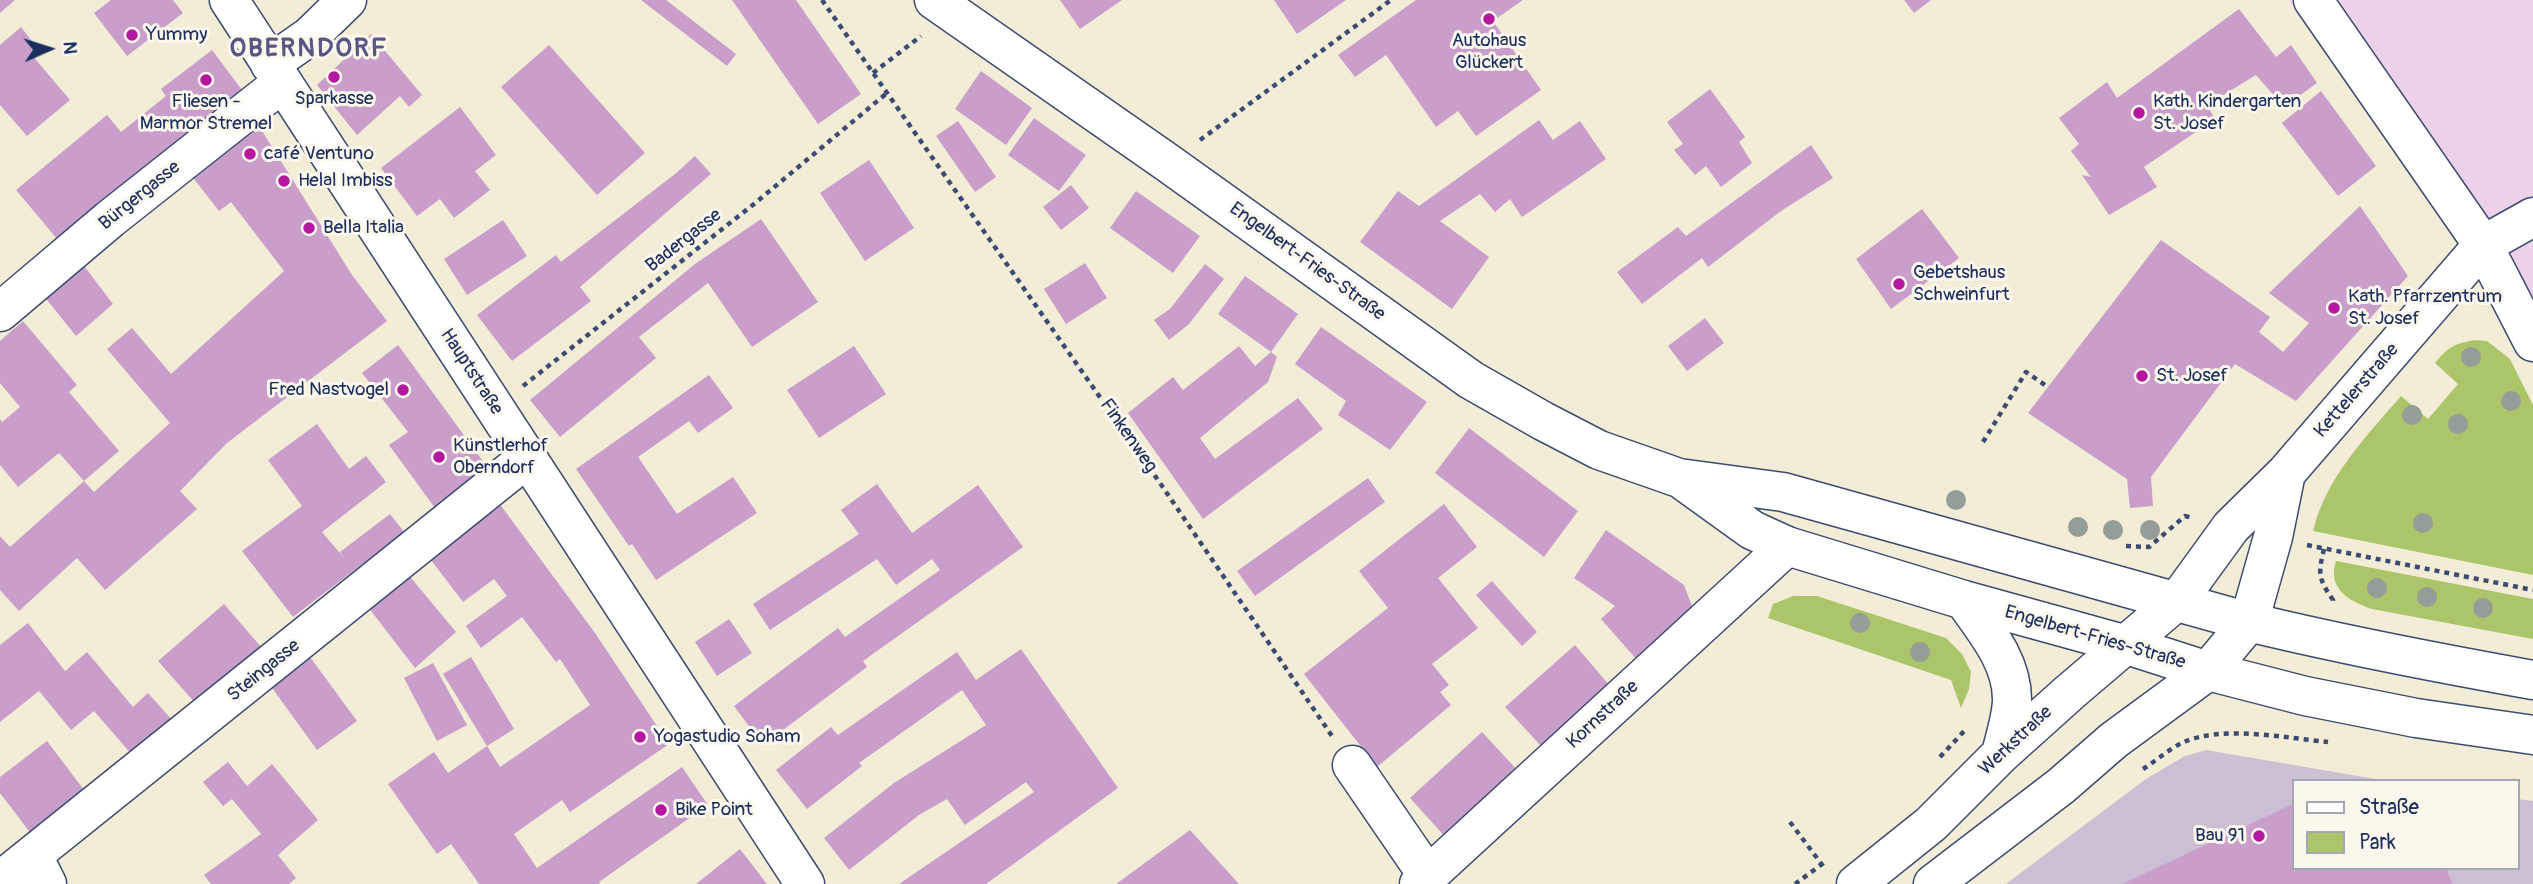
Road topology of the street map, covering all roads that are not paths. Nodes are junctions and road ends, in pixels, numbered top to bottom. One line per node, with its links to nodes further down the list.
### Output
1 (229, 0): 5 (main road, Hauptstraße)
2 (347, 0): 5 (main road, Bürgergasse)
3 (2313, 0): 7 (main road)
4 (943, 6): 12 (main road, Engelbert-Fries-Straße)
5 (276, 73): 8 (main road, Bürgergasse); 10 (main road, Hauptstraße)
6 (2533, 217): 7 (main road, Kettelerstraße)
7 (2483, 244): 9 (main road); 11 (main road, Kettelerstraße)
8 (0, 312)
9 (2533, 342)
10 (526, 459): 23 (main road, Steingasse); 28 (main road, Hauptstraße)
11 (2286, 473): 15 (main road, Kettelerstraße); 16 (main road, Kettelerstraße)
12 (1679, 478): 13 (main road, Engelbert-Fries-Straße); 15 (main road, Engelbert-Fries-Straße)
13 (1787, 546): 14 (main road, Engelbert-Fries-Straße); 27 (main road, Kornstraße)
14 (1964, 600): 17 (main road, Engelbert-Fries-Straße); 21 (main road)
15 (2178, 600): 16 (main road, Engelbert-Fries-Straße); 17 (main road, Werkstraße)
16 (2249, 622): 18 (main road); 19 (main road, Engelbert-Fries-Straße)
17 (2127, 645): 18 (main road, Engelbert-Fries-Straße); 21 (main road, Werkstraße)
18 (2208, 671): 20 (main road, Engelbert-Fries-Straße); 25 (main road)
19 (2533, 680)
20 (2533, 734)
21 (2001, 754): 24 (main road, Werkstraße)
22 (1352, 765): 27 (main road)
23 (40, 870): 26 (main road, Steingasse)
24 (1839, 872)
25 (1946, 880)
26 (0, 881)
27 (1422, 882)
28 (804, 884)

